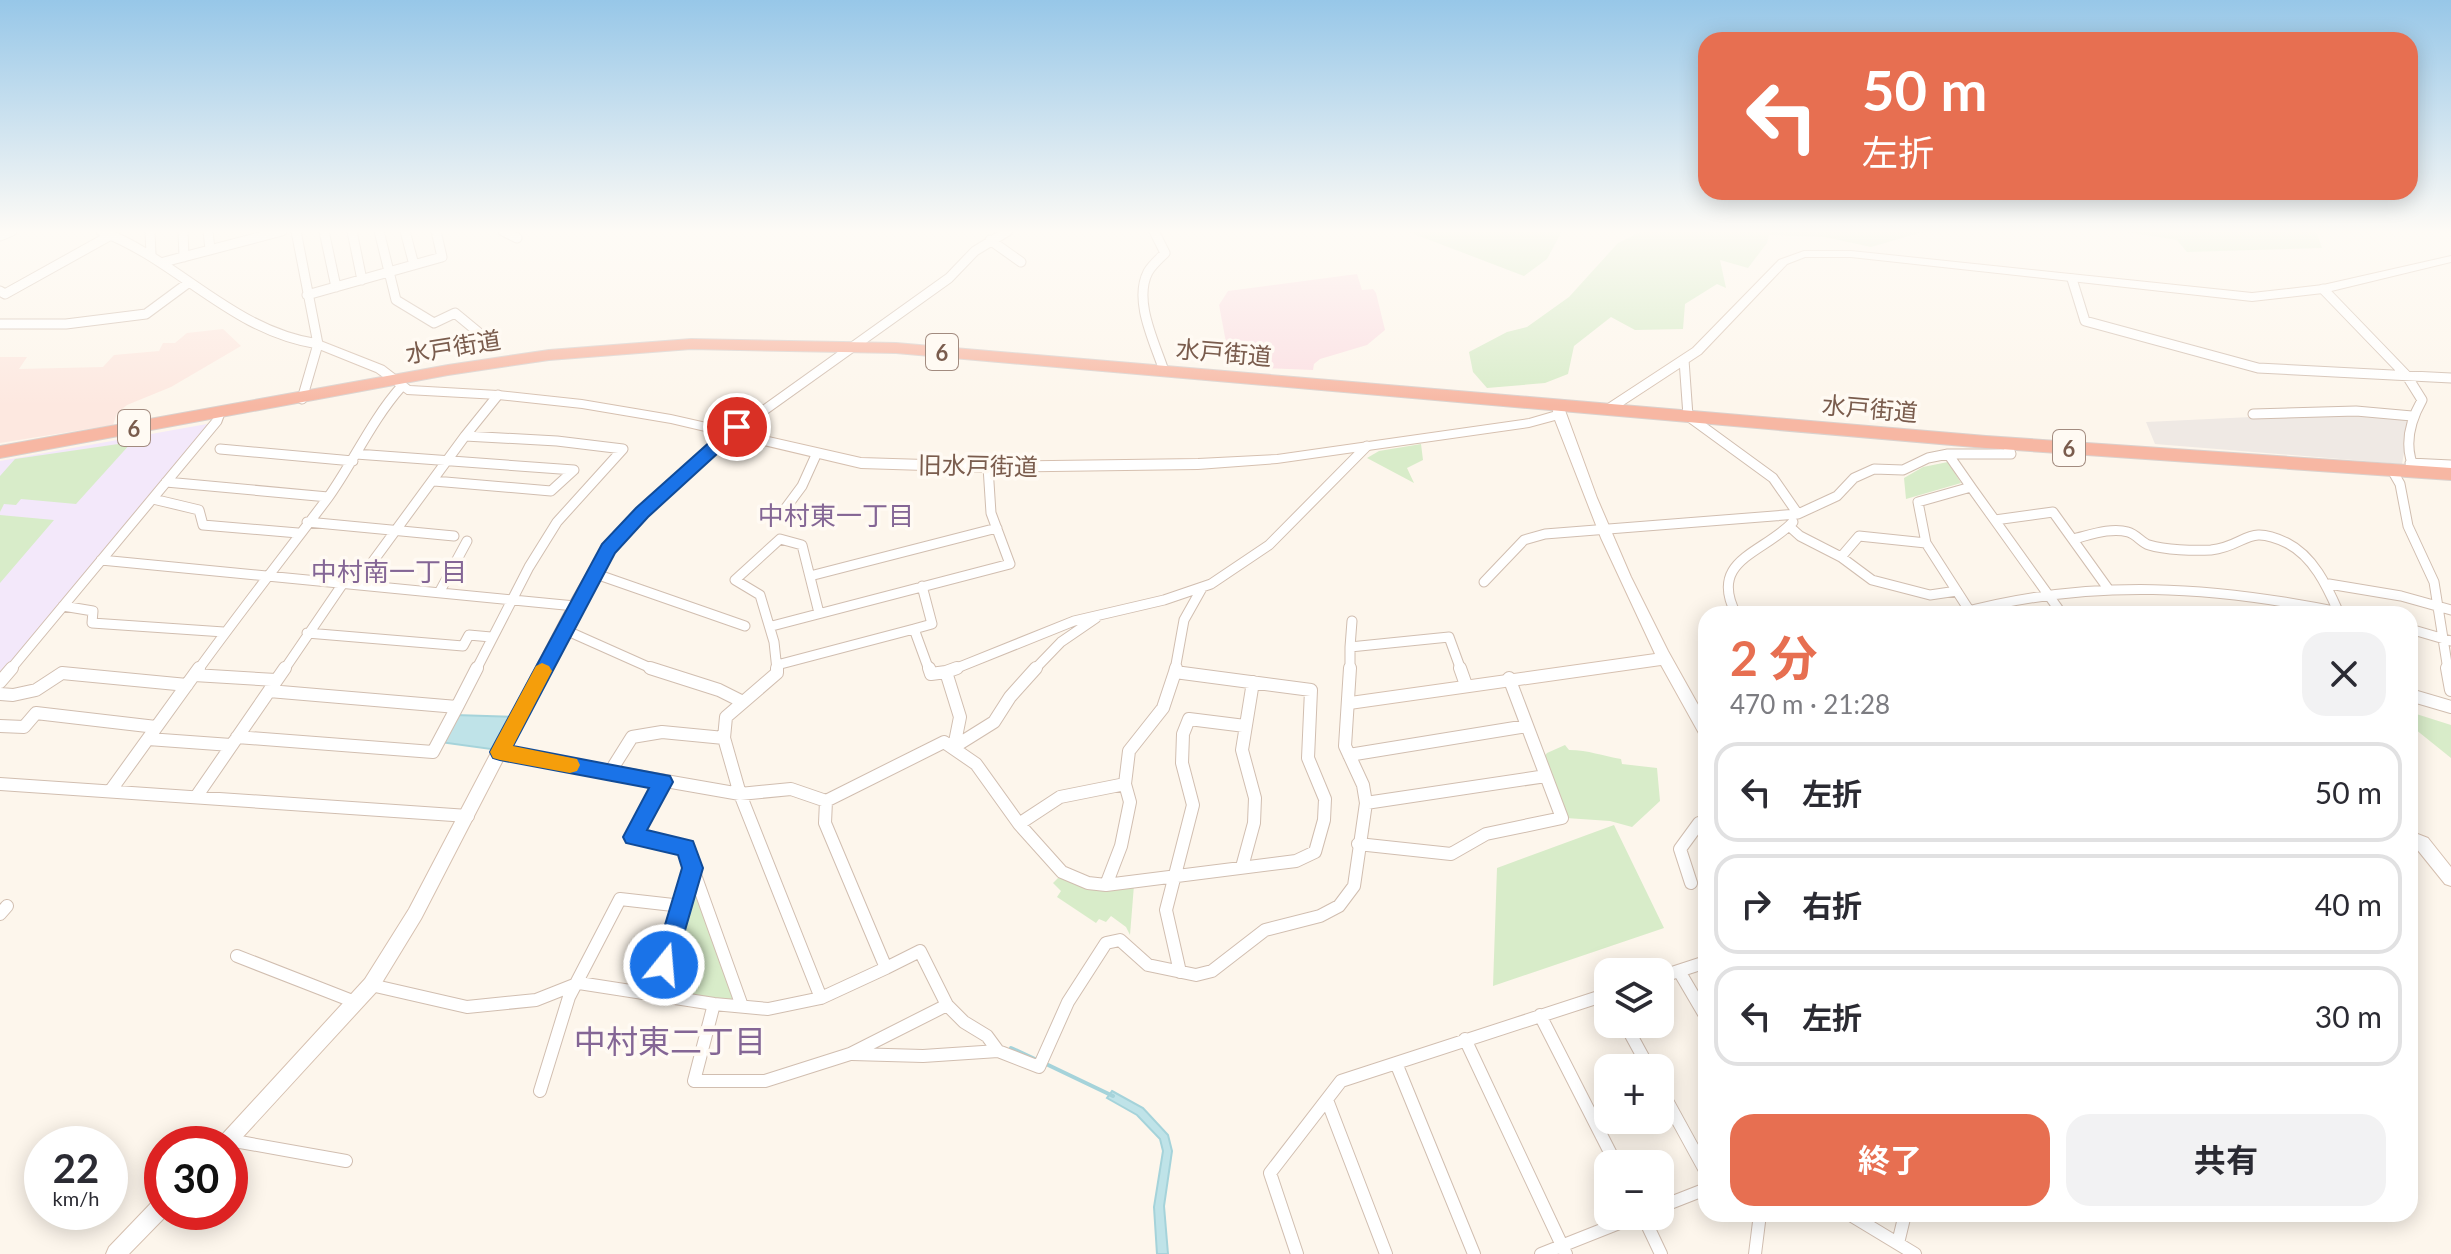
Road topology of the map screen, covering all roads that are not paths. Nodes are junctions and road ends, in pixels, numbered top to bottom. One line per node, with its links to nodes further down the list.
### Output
1 (2323, 289): 20 (street)
2 (179, 290): 14 (street)
3 (198, 290): 16 (street)
4 (306, 290): 13 (street)
5 (327, 290): 13 (street)
6 (393, 290): 15 (street)
7 (933, 290): 17 (street)
8 (1144, 290): 19 (street)
9 (1757, 290): 18 (street)
10 (2075, 290): 20 (street)
11 (2177, 290): 12 (street)
12 (2318, 290)
13 (307, 295): 16 (street)
14 (0, 324)
15 (478, 332)
16 (318, 344): 22 (street); 25 (street)
17 (854, 345): 19 (highway, 水戸街道 / 6); 22 (highway, 水戸街道 / 6); 33 (street)
18 (1684, 360): 23 (street); 31 (street)
19 (1164, 371): 26 (highway, 水戸街道 / 6)
20 (2407, 376): 21 (street); 32 (street)
21 (2451, 378)
22 (398, 384): 24 (street, 旧水戸街道); 25 (highway, 水戸街道 / 6); 41 (street)
23 (1629, 393): 27 (street); 29 (highway)
24 (498, 395): 33 (street, 旧水戸街道); 34 (street)
25 (302, 399): 28 (highway, 水戸街道 / 6)
26 (1559, 410): 27 (highway, 水戸街道 / 6); 36 (street, 旧水戸街道); 60 (street)
27 (1607, 410): 29 (highway, 水戸街道 / 6)
28 (220, 413): 38 (highway, 水戸街道 / 6); 49 (street)
29 (1648, 413): 31 (highway, 水戸街道 / 6)
30 (2253, 414): 32 (street)
31 (1688, 416): 35 (highway, 水戸街道 / 6); 54 (street)
32 (2412, 416): 45 (street)
33 (731, 434): 40 (street, 旧水戸街道); 68 (street)
34 (465, 436): 42 (street); 81 (street)
35 (2007, 444): 39 (street); 46 (highway, 水戸街道 / 6)
36 (1367, 446): 44 (street, 旧水戸街道); 76 (street)
37 (220, 449): 41 (street)
38 (0, 452)
39 (1948, 454): 50 (street); 54 (street)
40 (816, 455): 44 (street, 旧水戸街道); 53 (street)
41 (355, 458): 42 (street); 51 (street)
42 (450, 459): 48 (street); 48 (street)
43 (2451, 465): 45 (street)
44 (988, 467): 58 (street)
45 (2413, 467): 46 (highway, 水戸街道 / 6); 47 (highway, 水戸街道 / 6)
46 (2392, 470): 90 (street)
47 (2451, 474)
48 (434, 481): 59 (street)
49 (166, 482): 51 (street); 52 (street)
50 (1971, 487): 55 (street); 65 (street)
51 (328, 497): 56 (street)
52 (153, 499): 61 (street); 67 (street)
53 (782, 513)
54 (1798, 514): 57 (street); 60 (street)
55 (1995, 520): 63 (street); 80 (street)
56 (307, 522): 59 (street); 61 (street)
57 (1790, 527): 66 (street); 84 (street)
58 (997, 528): 70 (street); 75 (street)
59 (396, 531): 62 (street); 73 (street)
60 (1602, 531): 72 (street); 105 (street)
61 (298, 533): 69 (street)
62 (454, 536)
63 (2073, 539): 74 (street); 77 (street)
64 (467, 541): 78 (street)
65 (1926, 543): 66 (street); 79 (street)
66 (1841, 557): 79 (street)
67 (101, 560): 69 (street); 82 (street)
68 (593, 573): 83 (street); 95 (street)
69 (266, 575): 71 (street); 100 (street)
70 (810, 576): 92 (street); 96 (street)
71 (344, 582): 73 (street); 101 (street)
72 (1484, 582)
73 (357, 583): 78 (street)
74 (2329, 584): 89 (street); 90 (street)
75 (922, 586): 92 (street); 98 (street)
76 (1202, 588): 93 (street); 108 (street)
77 (2109, 590): 80 (street); 88 (street)
78 (440, 591): 81 (street)
79 (1957, 591): 85 (street)
80 (2048, 594): 86 (street); 87 (street)
81 (512, 599): 83 (street); 102 (street)
82 (63, 606): 100 (street); 112 (street)
83 (575, 606): 97 (street)
84 (1730, 606)
85 (1966, 606)
86 (1989, 606)
87 (2056, 606)
88 (2300, 606)
89 (2340, 606)
90 (2439, 607): 91 (street); 103 (street)
91 (2451, 610)
92 (819, 613): 96 (street)
93 (1101, 614): 107 (street); 132 (street)
94 (1352, 621): 104 (street)
95 (745, 626)
96 (772, 626): 106 (street)
97 (563, 629): 120 (street); 133 (street)
98 (914, 629): 106 (street); 107 (street)
99 (2418, 631): 103 (street)
100 (224, 632): 109 (street)
101 (307, 633): 102 (street); 111 (street)
102 (491, 637): 122 (street)
103 (2447, 640): 116 (street)
104 (1350, 647): 115 (street); 121 (street)
105 (1662, 659): 110 (street); 124 (street)
106 (777, 665): 120 (street)
107 (946, 672): 132 (street)
108 (1175, 672): 113 (street); 139 (street)
109 (194, 675): 111 (street); 114 (street)
110 (1509, 678): 115 (street); 127 (street)
111 (276, 680): 117 (street)
112 (0, 682)
113 (1253, 682): 126 (street); 150 (street)
114 (187, 685): 118 (street); 128 (street)
115 (1466, 685): 121 (street)
116 (2451, 690)
117 (269, 691): 122 (street); 131 (street)
118 (0, 694)
119 (2418, 697): 123 (street)
120 (743, 702): 129 (street)
121 (1350, 703): 134 (street)
122 (457, 707): 131 (street)
123 (2451, 707)
124 (1698, 720)
125 (0, 726): 128 (street)
126 (1245, 726): 150 (street); 152 (street)
127 (1527, 726): 134 (street); 136 (street)
128 (156, 727): 130 (street)
129 (724, 738): 135 (street); 141 (street)
130 (148, 739): 131 (street); 140 (street)
131 (234, 741): 142 (street)
132 (954, 747): 143 (street); 146 (street)
133 (500, 752): 135 (street); 145 (street)
134 (1349, 755): 144 (street)
135 (610, 772): 137 (street)
136 (1546, 776): 144 (street); 149 (street)
137 (663, 782): 141 (street); 151 (street)
138 (0, 784): 140 (street)
139 (1125, 784): 146 (street); 155 (street)
140 (111, 790): 142 (street)
141 (740, 794): 143 (street); 166 (street)
142 (196, 797): 145 (street)
143 (826, 801): 159 (street)
144 (1366, 803): 149 (street)
145 (468, 816): 164 (street)
146 (1019, 824): 155 (street)
147 (1698, 824): 154 (street)
148 (2418, 841): 153 (street)
149 (1358, 844): 161 (street)
150 (1242, 867): 152 (street)
151 (693, 868): 156 (street); 172 (street)
152 (1173, 877): 155 (street); 161 (street)
153 (2451, 879)
154 (1691, 883)
155 (1106, 885)
156 (682, 906): 163 (street); 165 (street)
157 (237, 956): 168 (street)
158 (1698, 965): 160 (street)
159 (886, 968): 166 (street); 171 (street)
160 (1679, 971): 162 (street); 169 (street)
161 (1180, 972): 175 (street)
162 (1674, 973)
163 (579, 983): 164 (street); 165 (street); 178 (street)
164 (371, 985): 168 (street)
165 (655, 995): 170 (street)
166 (821, 998): 172 (street)
167 (1594, 998): 173 (street)
168 (355, 1002): 181 (street)
169 (1698, 1003)
170 (714, 1004): 172 (street); 176 (street)
171 (947, 1005): 175 (street); 176 (street)
172 (742, 1006)
173 (1540, 1015): 174 (street); 183 (street)
174 (1465, 1039): 177 (street); 195 (street)
175 (998, 1051): 176 (street)
176 (850, 1054)
177 (1396, 1063): 179 (street); 200 (street)
178 (540, 1091)
179 (1327, 1100): 198 (street); 199 (street)
180 (1674, 1114): 184 (street)
181 (242, 1126)
182 (248, 1145): 185 (street)
183 (1609, 1150)
184 (1698, 1157)
185 (346, 1161)
186 (1698, 1192): 187 (street)
187 (1674, 1202)
188 (1760, 1222): 196 (street)
189 (1863, 1222): 194 (street)
190 (1903, 1222): 194 (street)
191 (144, 1225): 197 (street)
192 (1607, 1230): 195 (street)
193 (1650, 1230): 202 (street)
194 (1898, 1243): 203 (street)
195 (1564, 1250): 201 (street)
196 (1759, 1252)
197 (116, 1254)
198 (1297, 1254)
199 (1386, 1254)
200 (1474, 1254)
201 (1541, 1254)
202 (1661, 1254)
203 (1915, 1254)

